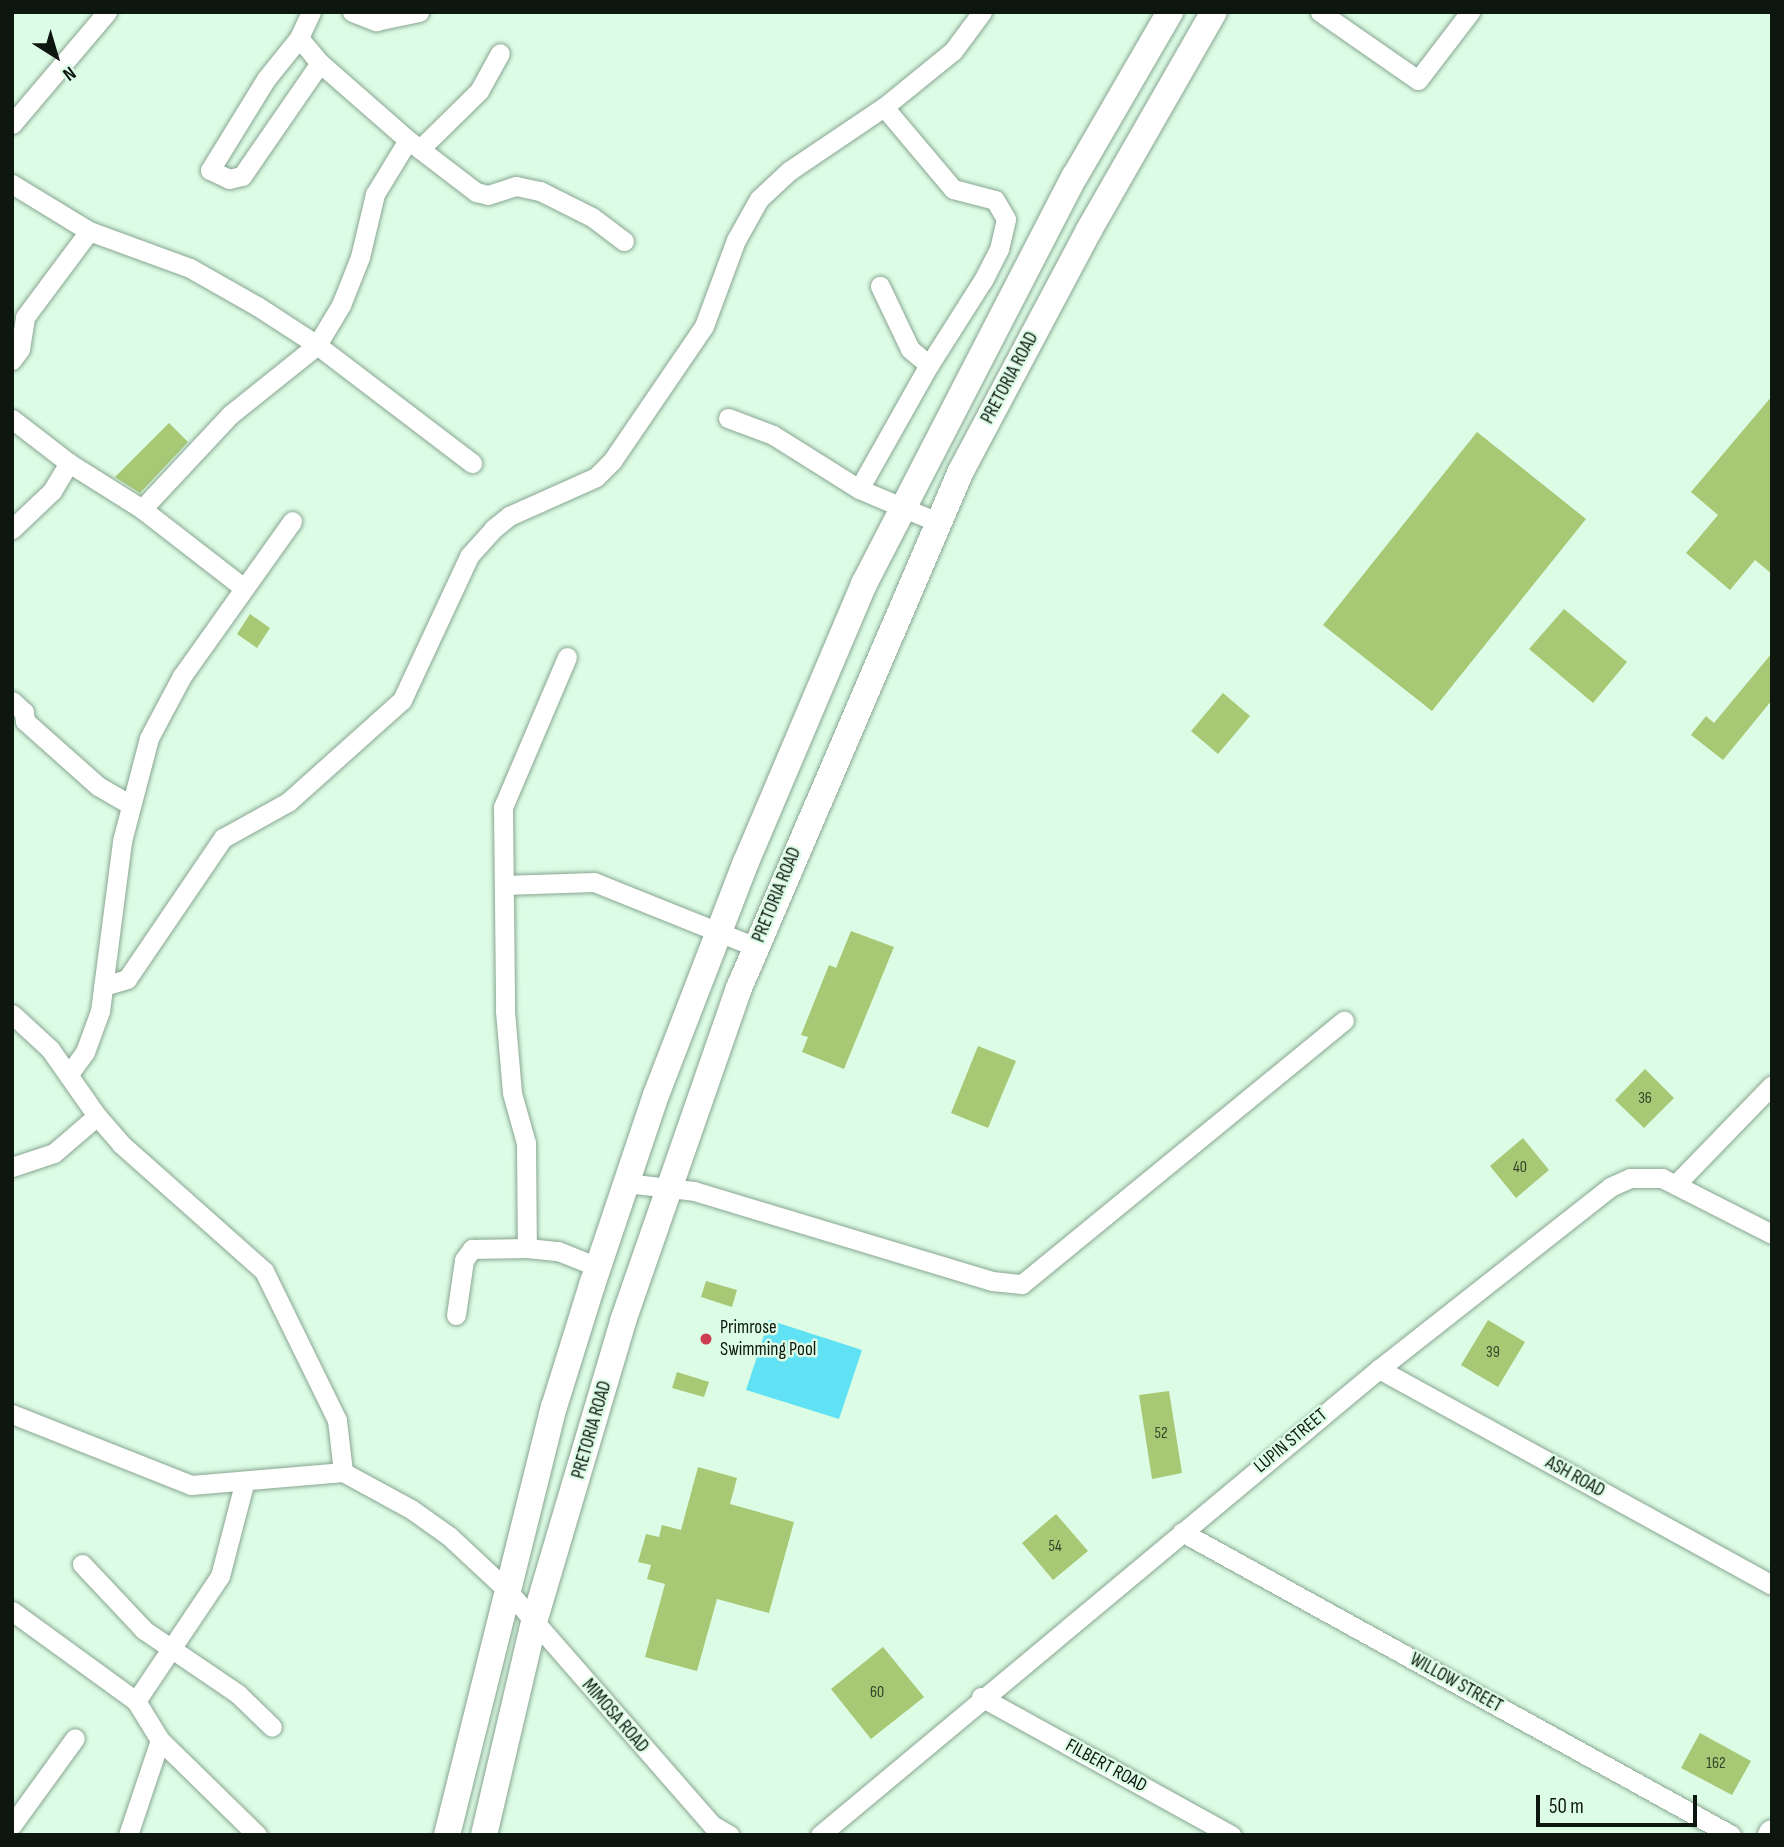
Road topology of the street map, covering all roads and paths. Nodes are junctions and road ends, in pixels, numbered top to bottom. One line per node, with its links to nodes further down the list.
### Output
1 (107, 12): 14 (street)
2 (311, 12): 10 (street)
3 (352, 12): 4 (street)
4 (419, 12)
5 (982, 12): 13 (street)
6 (1170, 12): 21 (main road, PRETORIA ROAD)
7 (1213, 12): 33 (main road, PRETORIA ROAD)
8 (1320, 12): 9 (street)
9 (1470, 12)
10 (299, 38): 12 (street); 12 (street)
11 (500, 54): 15 (street)
12 (320, 63): 15 (street)
13 (884, 107): 19 (street); 42 (street)
14 (12, 124)
15 (414, 145): 18 (street); 22 (street)
16 (12, 184): 17 (street)
17 (89, 231): 22 (street); 23 (street)
18 (624, 241)
19 (983, 280): 21 (street); 24 (street)
20 (880, 286): 24 (street)
21 (1013, 296): 30 (main road, PRETORIA ROAD)
22 (317, 345): 28 (street); 31 (street)
23 (12, 360)
24 (929, 365): 29 (street)
25 (728, 418): 29 (street)
26 (12, 419): 27 (street)
27 (69, 463): 31 (street); 34 (street)
28 (472, 463)
29 (859, 489): 30 (street)
30 (904, 508): 33 (street); 40 (main road, PRETORIA ROAD)
31 (142, 509): 35 (street)
32 (292, 521): 35 (street)
33 (937, 522): 41 (main road, PRETORIA ROAD)
34 (12, 529)
35 (244, 588): 38 (street)
36 (567, 657): 39 (street)
37 (12, 701): 38 (street)
38 (131, 805): 42 (street)
39 (504, 885): 40 (street); 53 (street)
40 (719, 931): 41 (street); 49 (main road, PRETORIA ROAD)
41 (756, 947): 51 (main road, PRETORIA ROAD)
42 (103, 986): 45 (street)
43 (12, 1014): 45 (street)
44 (1344, 1020): 51 (street)
45 (69, 1074): 47 (street)
46 (1772, 1085): 50 (street)
47 (97, 1116): 48 (street); 58 (street)
48 (12, 1167)
49 (626, 1183): 51 (street); 54 (main road, PRETORIA ROAD)
50 (1677, 1183): 52 (street, LUPIN STREET); 56 (street, LUPIN STREET)
51 (667, 1187): 65 (main road, PRETORIA ROAD)
52 (1772, 1234)
53 (527, 1248): 54 (street); 55 (street)
54 (598, 1267): 63 (main road, PRETORIA ROAD)
55 (456, 1315)
56 (1379, 1369): 60 (street, LUPIN STREET); 62 (street, ASH ROAD)
57 (12, 1414): 59 (street)
58 (343, 1472): 59 (street); 63 (street, MIMOSA ROAD)
59 (244, 1484): 66 (street)
60 (1182, 1532): 67 (street, LUPIN STREET); 80 (street, WILLOW STREET)
61 (82, 1564): 66 (street)
62 (1772, 1585)
63 (507, 1590): 65 (street, MIMOSA ROAD); 76 (main road, PRETORIA ROAD)
64 (12, 1611): 68 (street)
65 (534, 1622): 73 (street, MIMOSA ROAD); 77 (main road, PRETORIA ROAD)
66 (172, 1653): 68 (street); 69 (street)
67 (981, 1697): 78 (street, LUPIN STREET); 79 (street, FILBERT ROAD)
68 (136, 1701): 71 (street)
69 (272, 1727)
70 (75, 1738): 72 (street)
71 (160, 1740): 74 (street); 75 (street)
72 (12, 1825)
73 (718, 1832)
74 (128, 1835)
75 (257, 1835)
76 (447, 1835)
77 (484, 1835)
78 (820, 1835)
79 (1231, 1835)
80 (1731, 1835)

